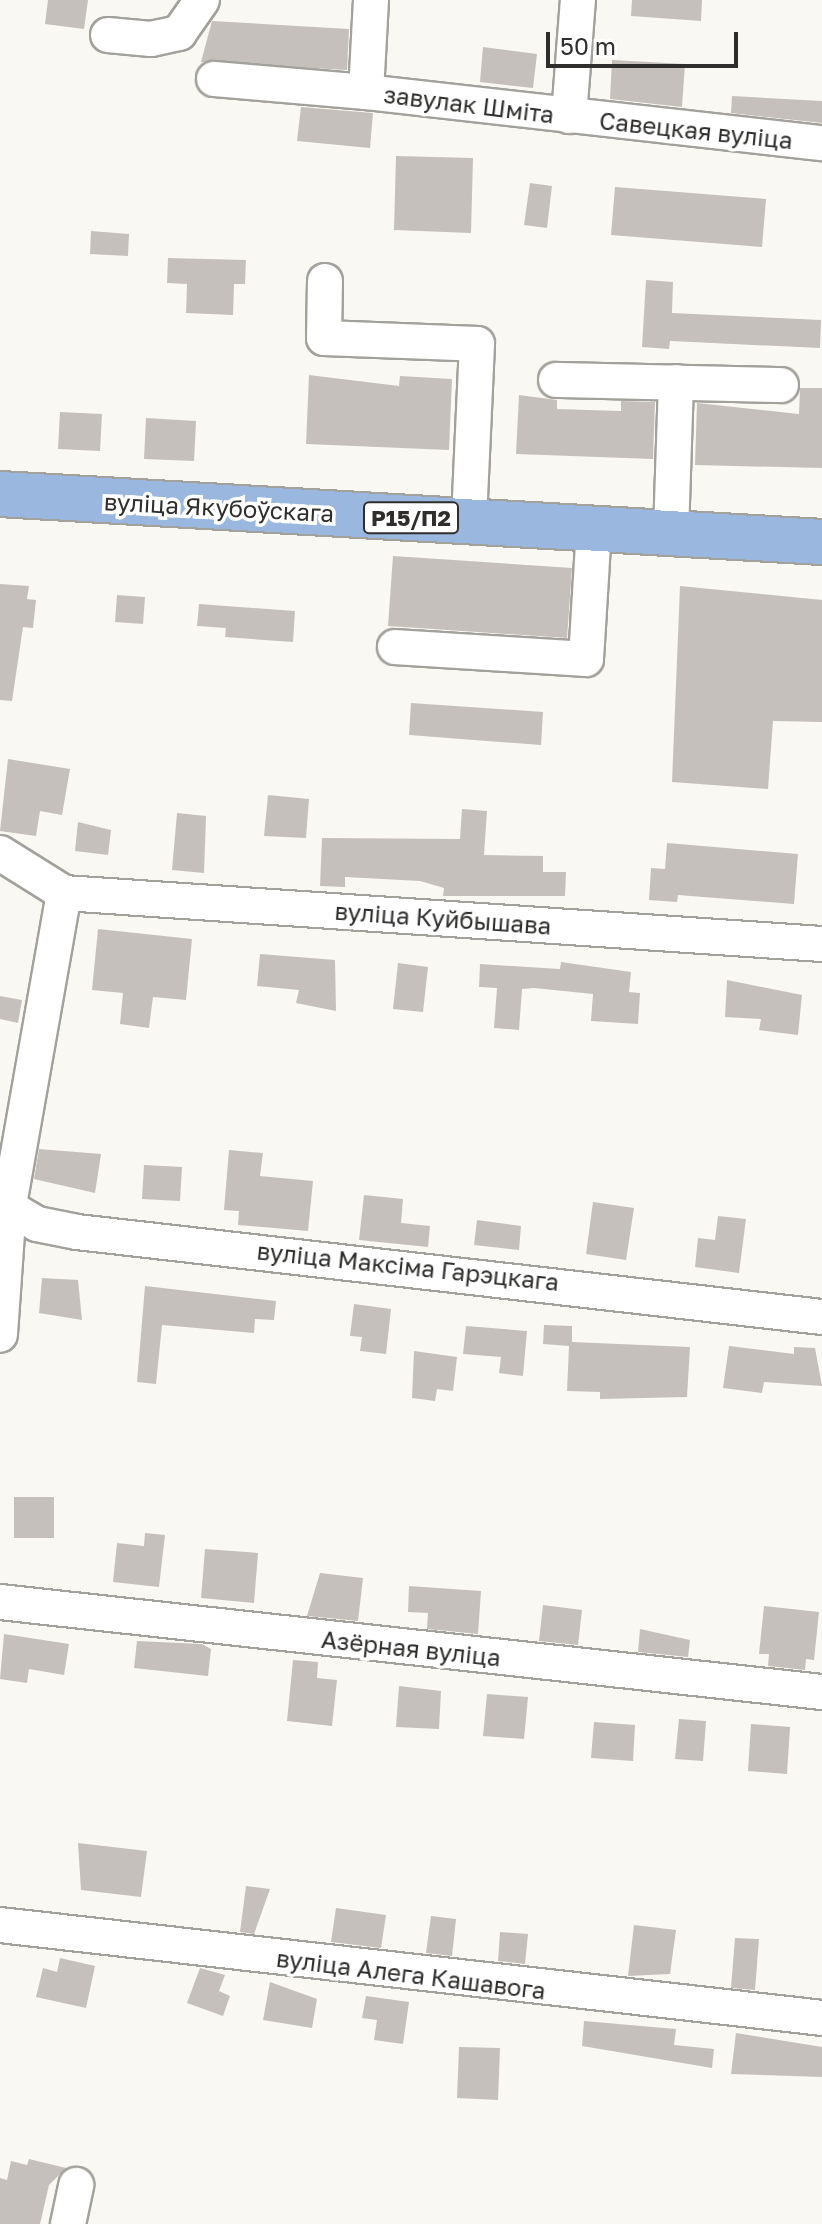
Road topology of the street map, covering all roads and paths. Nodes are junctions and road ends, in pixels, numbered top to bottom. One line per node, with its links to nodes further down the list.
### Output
1 (202, 0): 4 (street)
2 (371, 0): 6 (street, завулак Шміта)
3 (578, 0): 7 (street)
4 (108, 35)
5 (214, 79): 6 (street)
6 (366, 92): 7 (street, завулак Шміта)
7 (569, 116): 8 (street, Савецкая вуліца)
8 (822, 143)
9 (325, 281): 14 (street)
10 (556, 380): 11 (street)
11 (676, 382): 12 (street); 16 (street)
12 (781, 385)
13 (0, 494): 14 (main road, вуліца Якубоўскага / Р15/П2)
14 (469, 521): 15 (main road, вуліца Якубоўскага / Р15/П2)
15 (594, 529): 16 (main road, вуліца Якубоўскага / Р15/П2); 18 (street)
16 (671, 533): 17 (main road, вуліца Якубоўскага / Р15/П2)
17 (822, 542)
18 (395, 647)
19 (0, 853): 20 (street)
20 (64, 893): 21 (street, вуліца Куйбышава); 22 (street)
21 (822, 944)
22 (5, 1204): 23 (street, вуліца Максіма Гарэцкага); 24 (street)
23 (822, 1317)
24 (0, 1335)
25 (0, 1602): 26 (street, Азёрная вуліца)
26 (822, 1692)
27 (0, 1925): 28 (street, вуліца Алега Кашавога)
28 (822, 2018)
29 (76, 2185): 30 (street)
30 (68, 2224)

